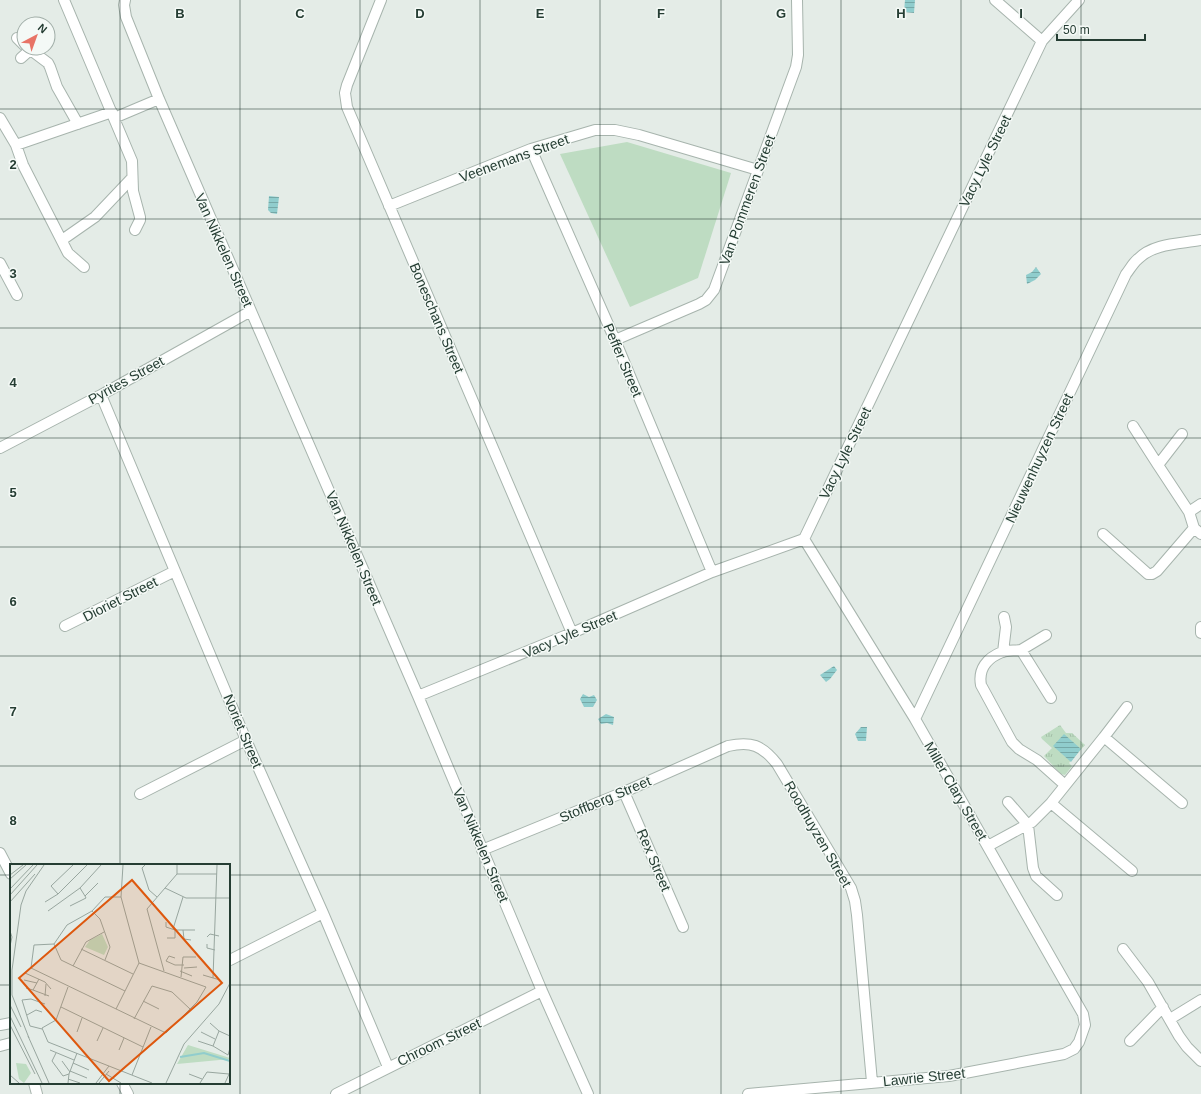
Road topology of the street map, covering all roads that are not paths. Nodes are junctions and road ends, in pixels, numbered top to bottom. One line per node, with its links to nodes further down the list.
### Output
1 (64, 0): 10 (street)
2 (125, 0): 9 (street, Van Nikkelen Street)
3 (381, 0): 17 (street, Boneschans Street)
4 (796, 0): 15 (street, Van Pommeren Street)
5 (995, 0): 7 (street)
6 (1079, 0): 7 (street, Vacy Lyle Street)
7 (1042, 41): 35 (street, Vacy Lyle Street)
8 (39, 56): 12 (street)
9 (159, 99): 10 (street); 24 (street, Van Nikkelen Street)
10 (113, 115): 12 (street); 16 (street)
11 (0, 118): 13 (street)
12 (78, 124): 13 (street)
13 (16, 145): 19 (street)
14 (531, 149): 15 (street, Veenemans Street); 17 (street, Veenemans Street); 25 (street, Peffer Street)
15 (758, 170): 25 (street, Van Pommeren Street)
16 (132, 178): 18 (street); 19 (street)
17 (389, 206): 42 (street, Boneschans Street)
18 (135, 230)
19 (62, 240): 22 (street)
20 (1201, 240): 49 (street, Nieuwenhuyzen Street)
21 (0, 263): 23 (street)
22 (84, 267)
23 (17, 295)
24 (251, 311): 26 (street, Pyrites Street); 46 (street, Van Nikkelen Street)
25 (615, 340): 37 (street, Peffer Street)
26 (101, 395): 29 (street, Pyrites Street); 36 (street, Noriet Street)
27 (1133, 426): 30 (street)
28 (1182, 434): 30 (street)
29 (0, 448)
30 (1158, 465): 32 (street)
31 (1201, 504): 32 (street)
32 (1189, 512): 33 (street)
33 (1198, 531): 34 (street)
34 (1103, 534)
35 (804, 539): 37 (street, Vacy Lyle Street); 49 (street, Miller Clary Street)
36 (175, 571): 39 (street, Dioriet Street); 51 (street, Noriet Street)
37 (712, 572): 42 (street, Vacy Lyle Street)
38 (1004, 616): 45 (street)
39 (65, 626)
40 (1201, 627): 41 (street)
41 (1201, 633)
42 (572, 634): 46 (street, Vacy Lyle Street)
43 (1046, 635): 44 (street)
44 (1021, 650): 45 (street); 47 (street)
45 (1002, 652): 53 (street)
46 (418, 696): 61 (street, Van Nikkelen Street)
47 (1051, 698)
48 (1127, 707): 50 (street)
49 (915, 719): 60 (street, Miller Clary Street)
50 (1104, 737): 53 (street); 58 (street)
51 (246, 740): 55 (street); 66 (street, Noriet Street)
52 (728, 746): 54 (street, Stoffberg Street); 82 (street, Roodhuyzen Street)
53 (1066, 785): 57 (street)
54 (624, 792): 61 (street, Stoffberg Street); 67 (street, Rex Street)
55 (140, 794)
56 (1008, 802): 59 (street)
57 (1051, 803): 59 (street); 63 (street)
58 (1182, 803)
59 (1028, 825): 60 (street); 65 (street)
60 (988, 846): 79 (street, Miller Clary Street)
61 (482, 850): 70 (street, Van Nikkelen Street)
62 (0, 853): 64 (street)
63 (1132, 871)
64 (10, 872)
65 (1057, 895)
66 (323, 913): 69 (street); 81 (street, Noriet Street)
67 (683, 927)
68 (1123, 950): 72 (street)
69 (230, 960)
70 (542, 991): 81 (street, Chroom Street); 88 (street, Van Nikkelen Street)
71 (1201, 1000): 73 (street)
72 (1163, 1007): 73 (street); 76 (street)
73 (1170, 1019): 80 (street)
74 (10, 1023): 75 (street)
75 (0, 1024)
76 (1130, 1041)
77 (10, 1043): 78 (street)
78 (0, 1046)
79 (1074, 1048): 82 (street, Lawrie Street)
80 (1201, 1060)
81 (388, 1067): 87 (street, Chroom Street)
82 (872, 1082): 89 (street, Lawrie Street)
83 (34, 1084): 85 (street)
84 (123, 1084): 86 (street)
85 (37, 1094)
86 (128, 1094)
87 (336, 1094)
88 (588, 1094)
89 (748, 1094)

